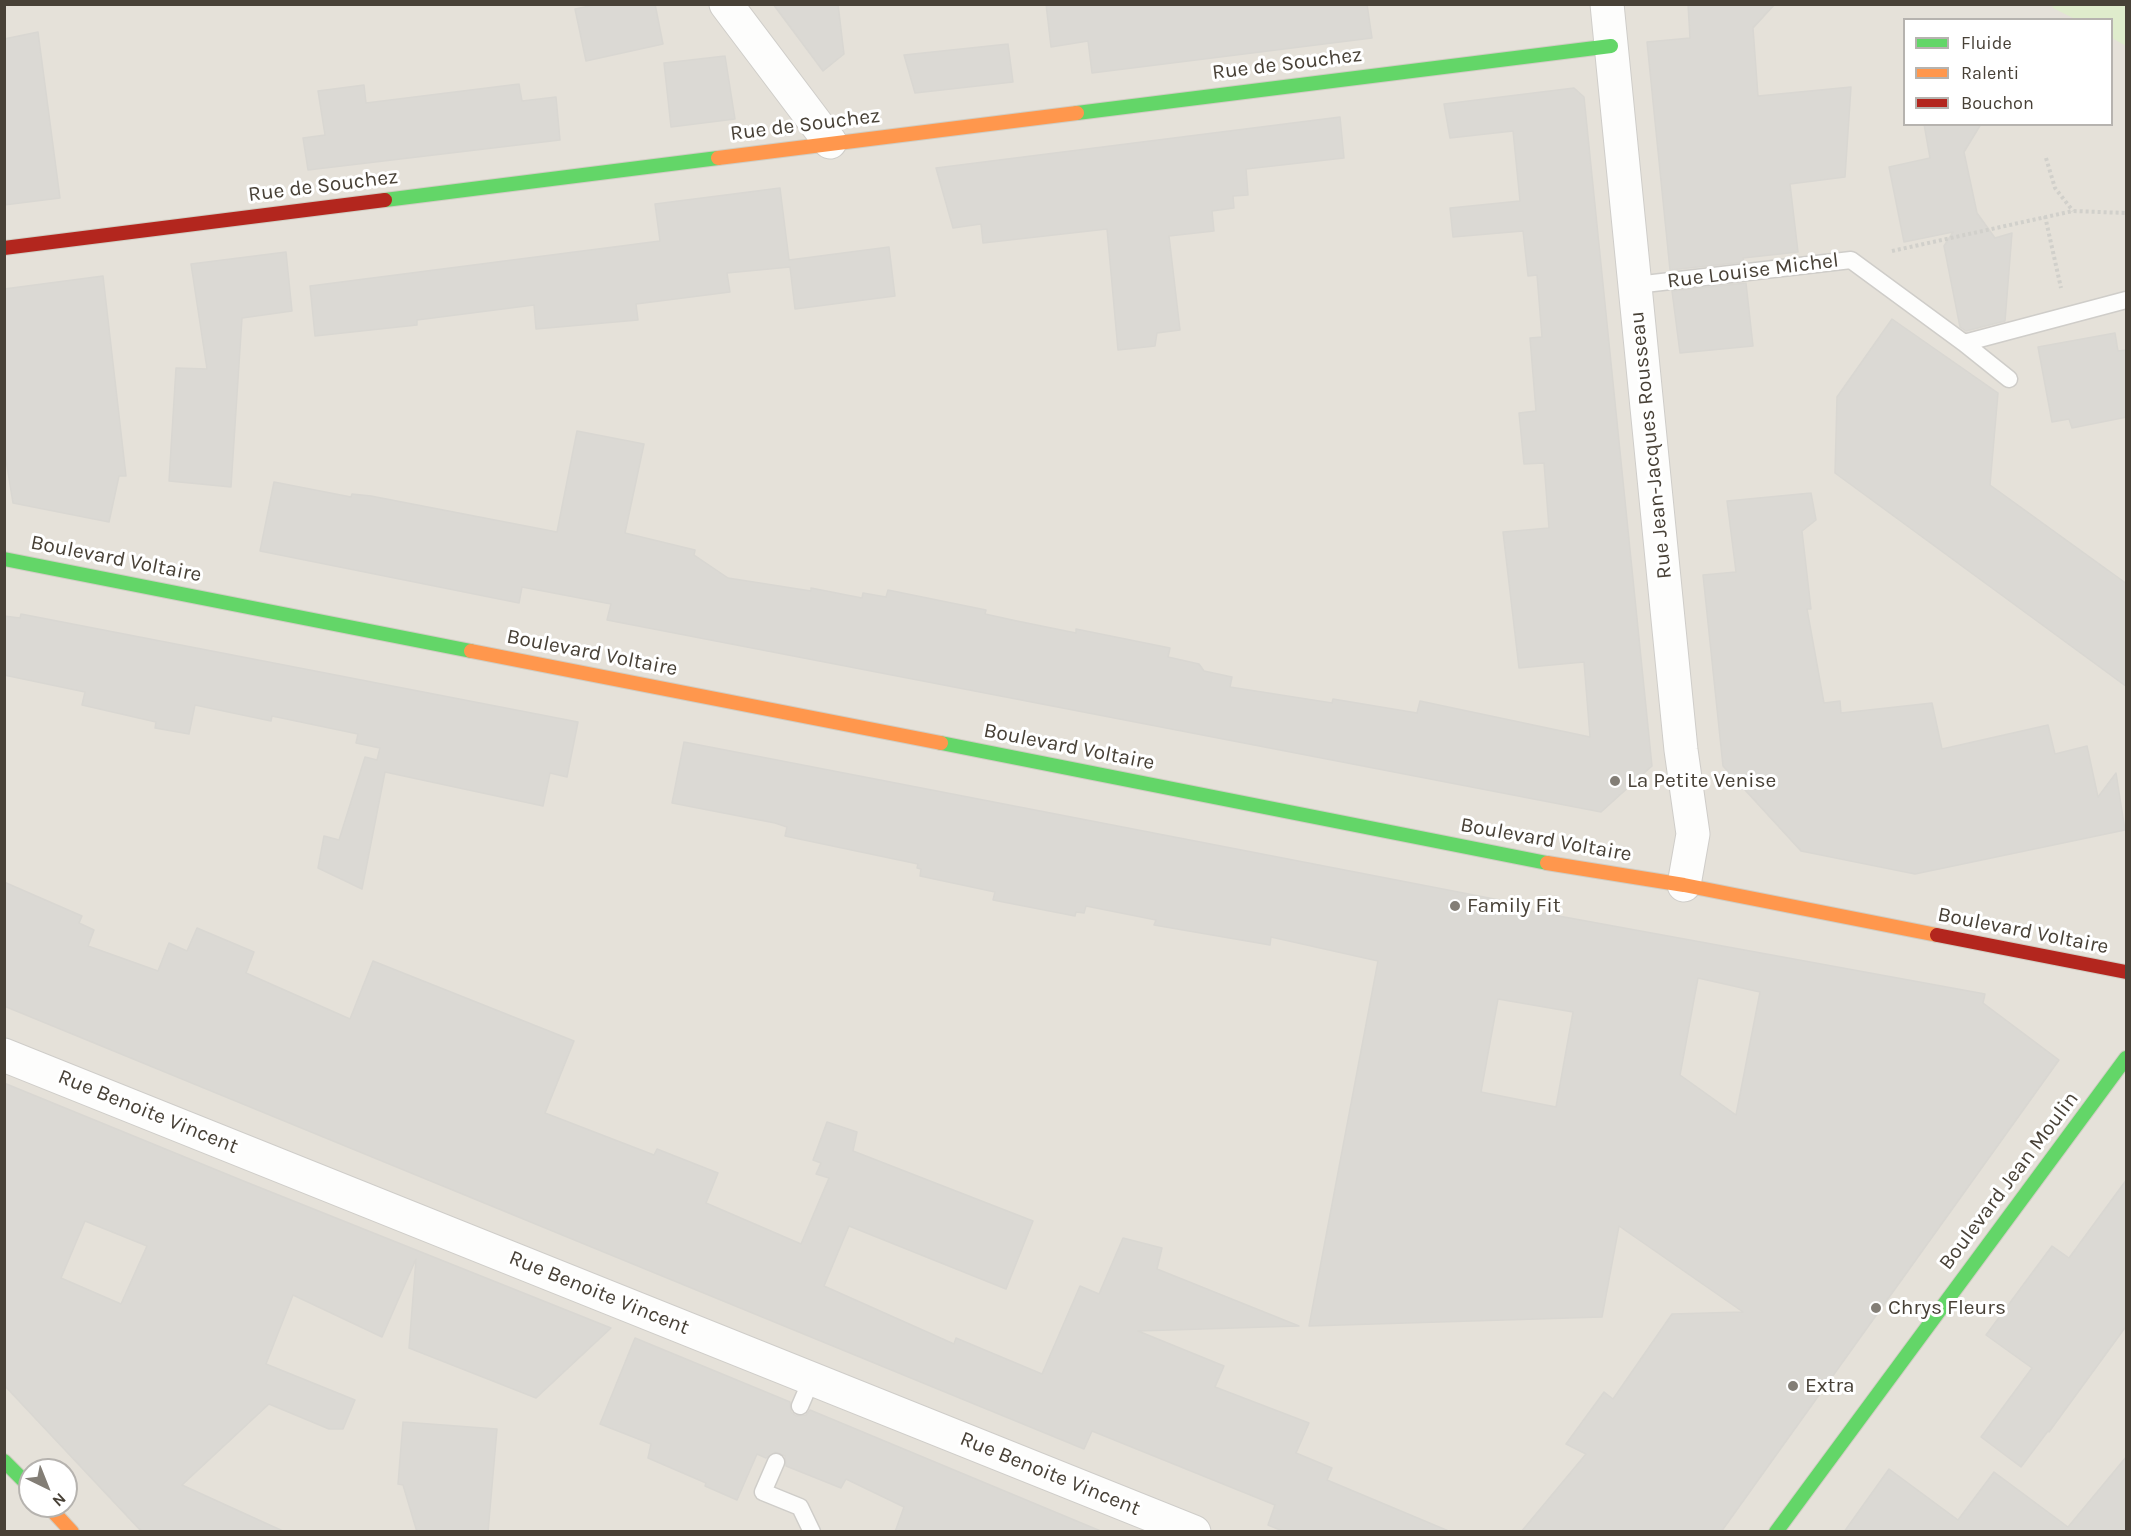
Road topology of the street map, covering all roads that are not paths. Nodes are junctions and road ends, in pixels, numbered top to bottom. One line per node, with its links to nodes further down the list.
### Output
1 (726, 4): 4 (street)
2 (1607, 4): 3 (street, Rue Jean-Jacques Rousseau)
3 (1611, 46): 4 (street, Rue de Souchez); 6 (street, Rue Jean-Jacques Rousseau)
4 (830, 142): 5 (street, Rue de Souchez)
5 (4, 248)
6 (1636, 285): 8 (lane, Rue Louise Michel); 11 (street, Rue Jean-Jacques Rousseau)
7 (2127, 300): 8 (lane)
8 (1965, 343): 9 (lane, Rue Louise Michel)
9 (2009, 379)
10 (4, 559): 11 (street, Boulevard Voltaire)
11 (1684, 885): 12 (street, Boulevard Voltaire)
12 (2127, 972)
13 (4, 1055): 19 (street, Rue Benoite Vincent)
14 (2127, 1058): 20 (street, Boulevard Jean Moulin)
15 (776, 1462): 18 (lane)
16 (59, 1518): 17 (street)
17 (72, 1532)
18 (812, 1532)
19 (1194, 1532)
20 (1776, 1532)

